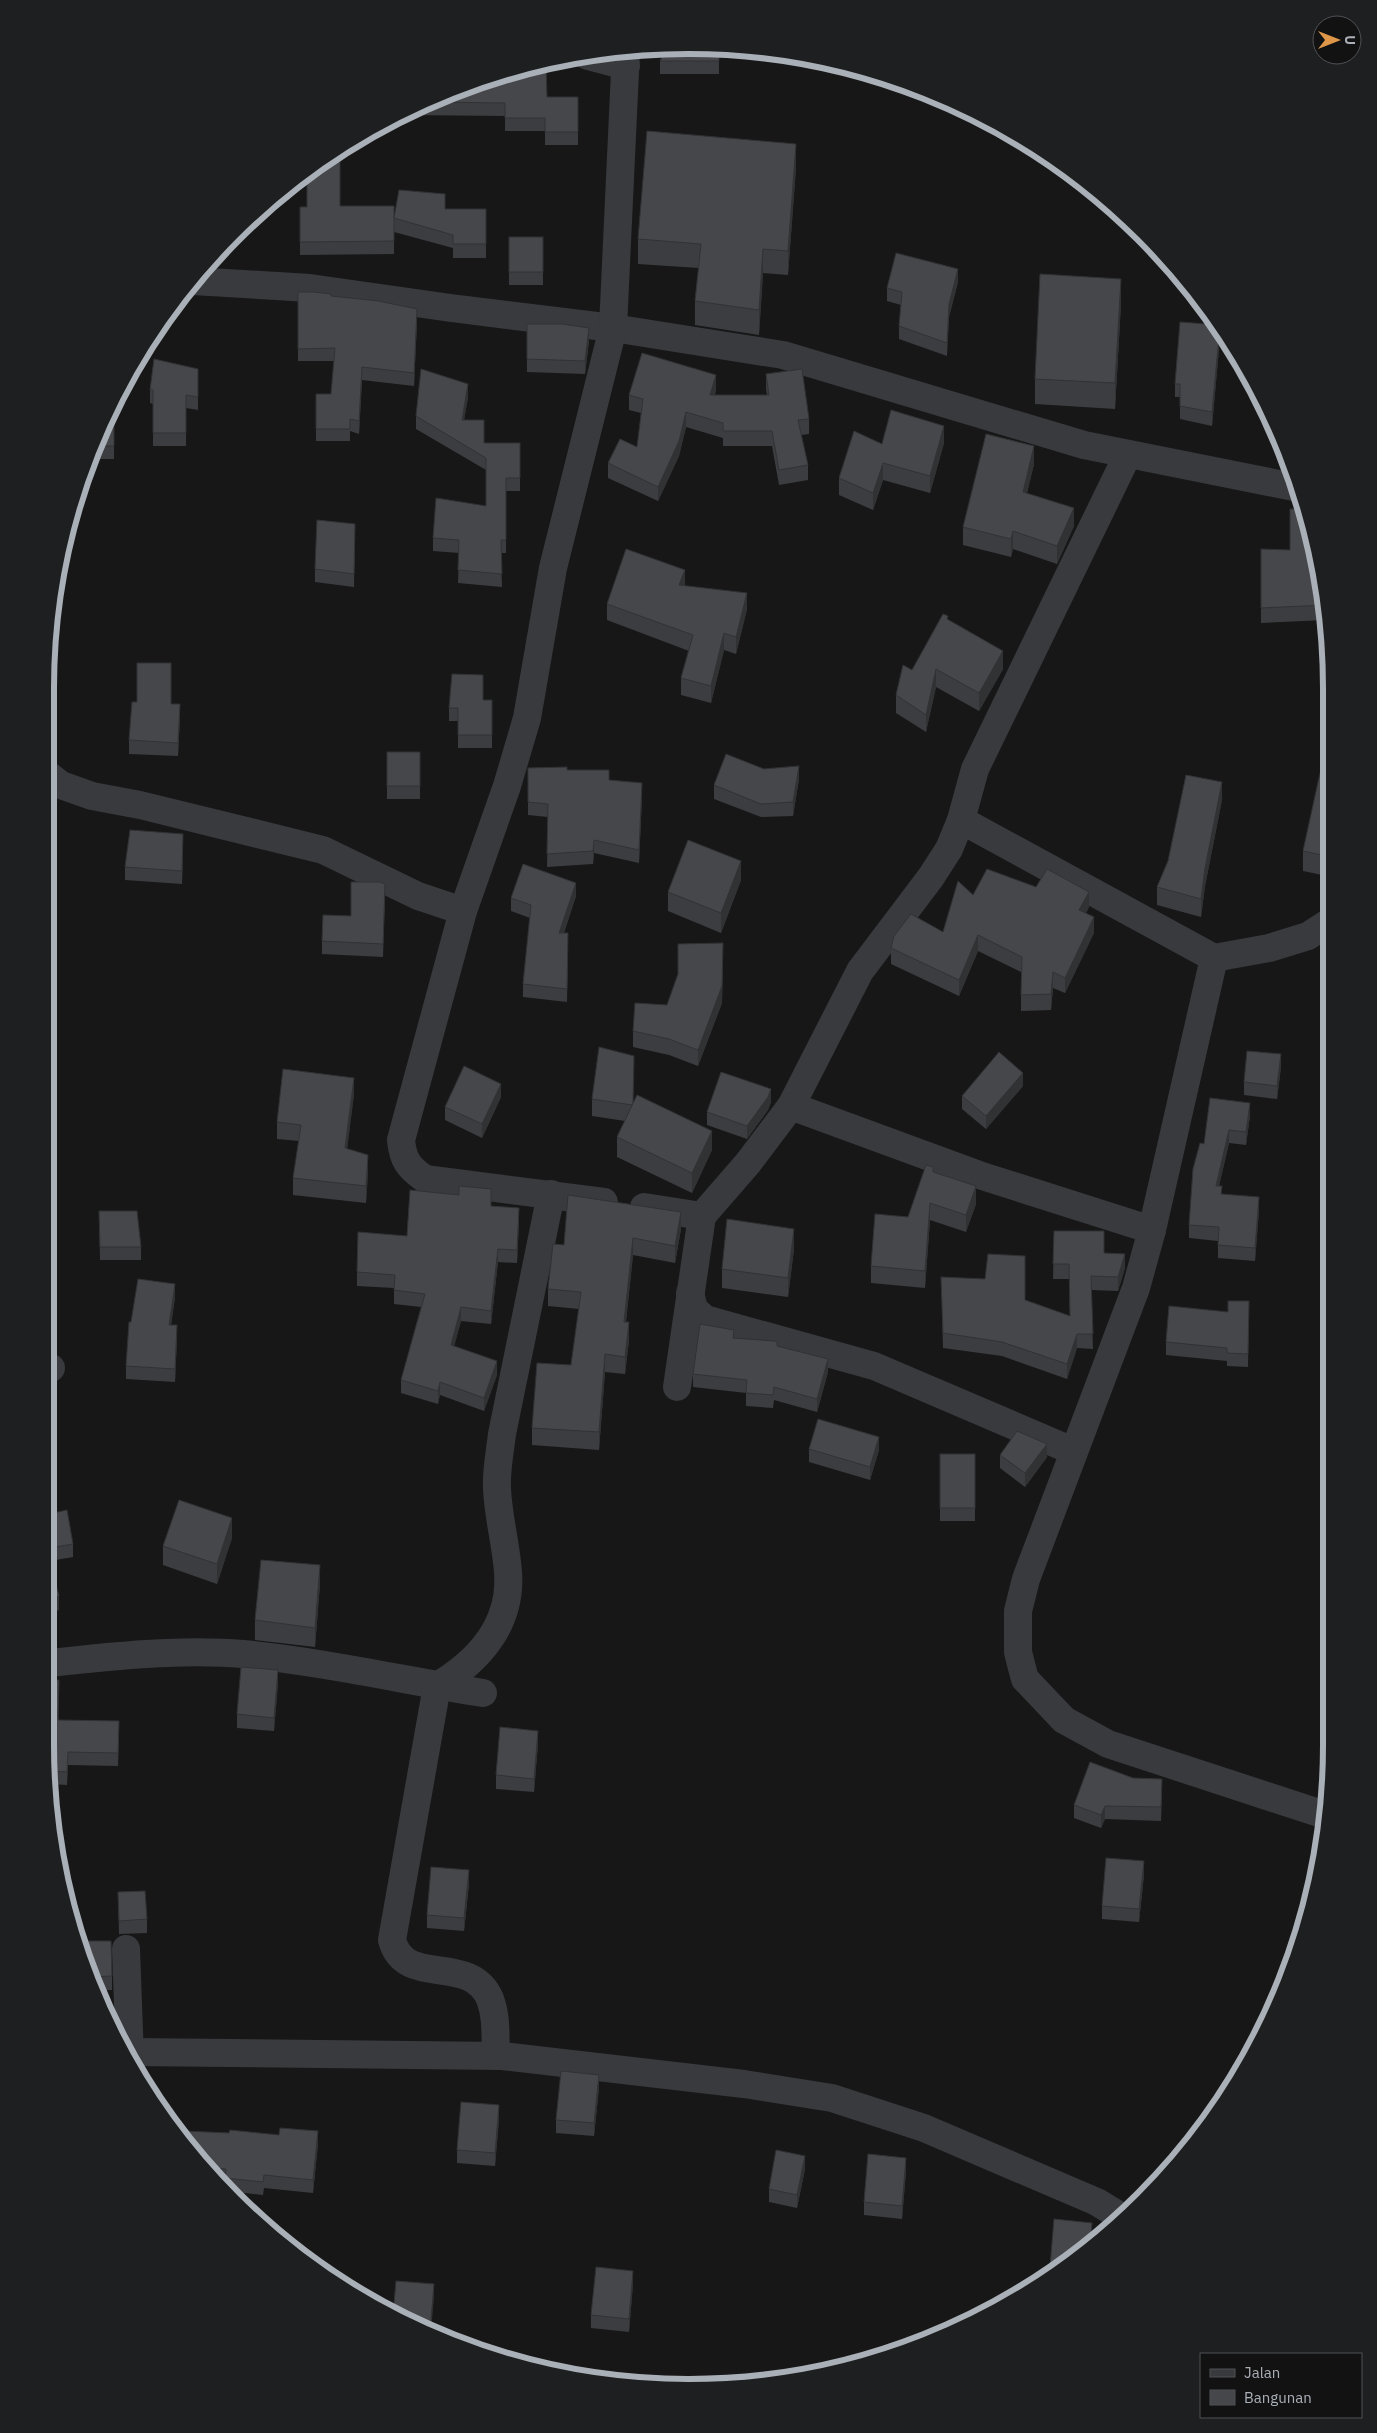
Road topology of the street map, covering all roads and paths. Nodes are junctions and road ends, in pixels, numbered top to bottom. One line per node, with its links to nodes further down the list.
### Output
1 (626, 58): 3 (street)
2 (202, 282): 3 (street)
3 (613, 328): 4 (street); 8 (street)
4 (1128, 454): 5 (street); 7 (street)
5 (1291, 486)
6 (54, 781): 8 (street)
7 (961, 820): 10 (street); 11 (street)
8 (463, 911): 12 (street)
9 (1323, 926): 10 (street)
10 (1214, 958): 14 (street)
11 (791, 1106): 13 (street); 14 (street)
12 (551, 1194): 13 (street); 19 (street)
13 (702, 1216): 15 (street)
14 (1152, 1230): 17 (street)
15 (690, 1293): 16 (street); 17 (street)
16 (676, 1387)
17 (1073, 1451): 21 (street)
18 (54, 1662): 19 (street)
19 (437, 1686): 20 (street); 25 (street)
20 (483, 1693)
21 (1319, 1813)
22 (126, 1949): 23 (street)
23 (130, 2045)
24 (136, 2056): 25 (street)
25 (496, 2056): 26 (street)
26 (1116, 2214)

